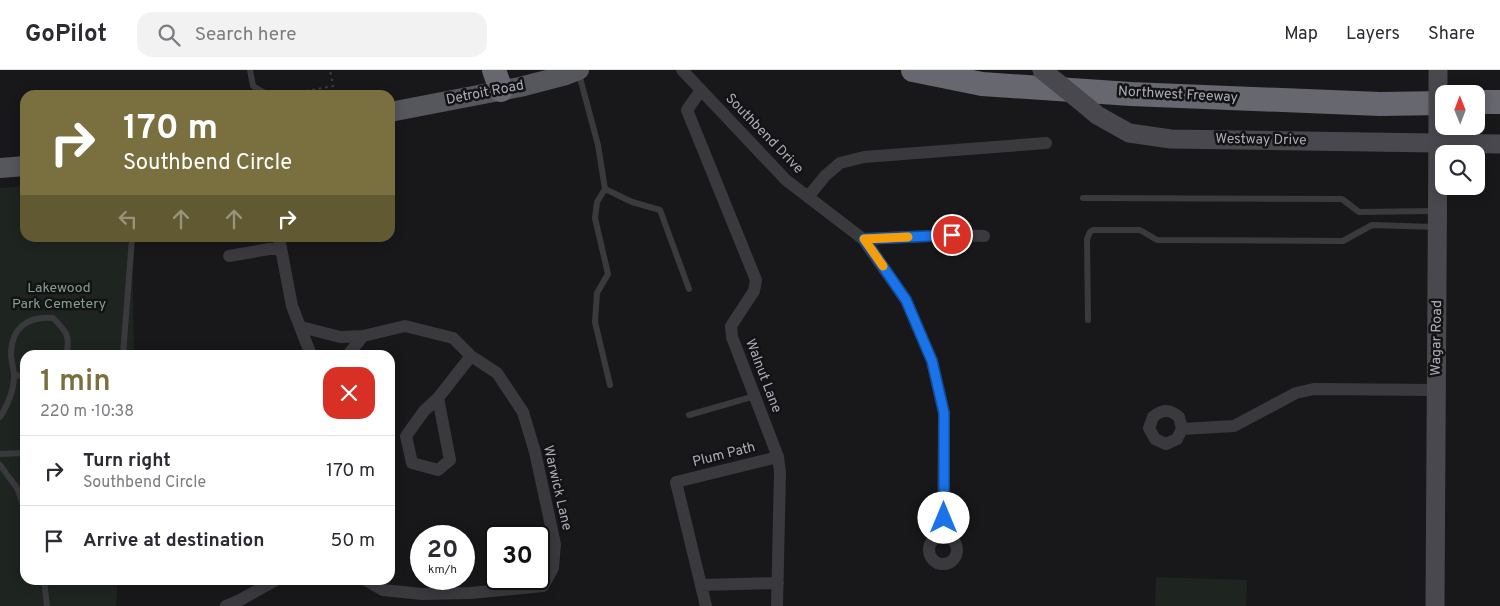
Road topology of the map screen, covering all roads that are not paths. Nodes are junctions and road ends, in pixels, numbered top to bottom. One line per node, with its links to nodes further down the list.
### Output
1 (250, 70): 9 (lane)
2 (578, 70): 7 (main road, Detroit Road); 21 (lane)
3 (682, 70): 10 (street, Southbend Drive)
4 (913, 70): 14 (highway, Northwest Freeway)
5 (1042, 70): 17 (main road, Westway Drive, bridge)
6 (1438, 70): 8 (main road, Wagar Road, bridge)
7 (498, 80): 13 (main road, Detroit Road)
8 (1439, 85)
9 (260, 90)
10 (702, 90): 22 (street, Southbend Drive); 43 (street, Walnut Lane)
11 (1485, 102): 12 (highway)
12 (1500, 102)
13 (395, 111)
14 (1435, 111)
15 (1440, 135): 17 (main road, Wagar Road)
16 (1046, 143): 22 (street)
17 (1439, 144): 18 (main road, Westway Drive); 24 (main road, Wagar Road)
18 (1500, 144)
19 (20, 166): 20 (main road)
20 (0, 168)
21 (605, 189): 30 (lane); 41 (lane)
22 (808, 197): 26 (street, Southbend Drive)
23 (1083, 198): 24 (lane)
24 (1438, 219): 31 (lane); 42 (main road, Wagar Road)
25 (984, 236): 26 (street)
26 (864, 239): 53 (street, Southbend Drive)
27 (132, 242): 35 (lane)
28 (280, 242): 29 (street); 32 (street)
29 (229, 256)
30 (689, 289)
31 (1088, 320)
32 (300, 328): 33 (street, Warwick Lane); 36 (street)
33 (363, 336): 37 (street); 38 (street, Warwick Lane)
34 (68, 350): 39 (lane)
35 (123, 350)
36 (310, 350)
37 (352, 350)
38 (470, 356): 44 (street); 57 (street, Warwick Lane)
39 (14, 375): 40 (lane); 46 (lane)
40 (20, 376)
41 (610, 386)
42 (1436, 390): 47 (street); 63 (main road, Wagar Road)
43 (755, 396): 45 (lane); 50 (street, Walnut Lane)
44 (438, 398): 44 (street)
45 (689, 415)
46 (0, 417)
47 (1182, 429)
48 (20, 453): 49 (lane)
49 (0, 454)
50 (778, 457): 54 (street, Walnut Lane); 58 (street, Plum Path)
51 (0, 465): 52 (lane)
52 (20, 496)
53 (943, 536)
54 (778, 583): 58 (street); 62 (street, Walnut Lane)
55 (44, 585): 59 (lane)
56 (267, 585): 60 (street)
57 (374, 585)
58 (701, 585): 61 (street)
59 (46, 606)
60 (226, 606)
61 (706, 606)
62 (777, 606)
63 (1435, 606)

